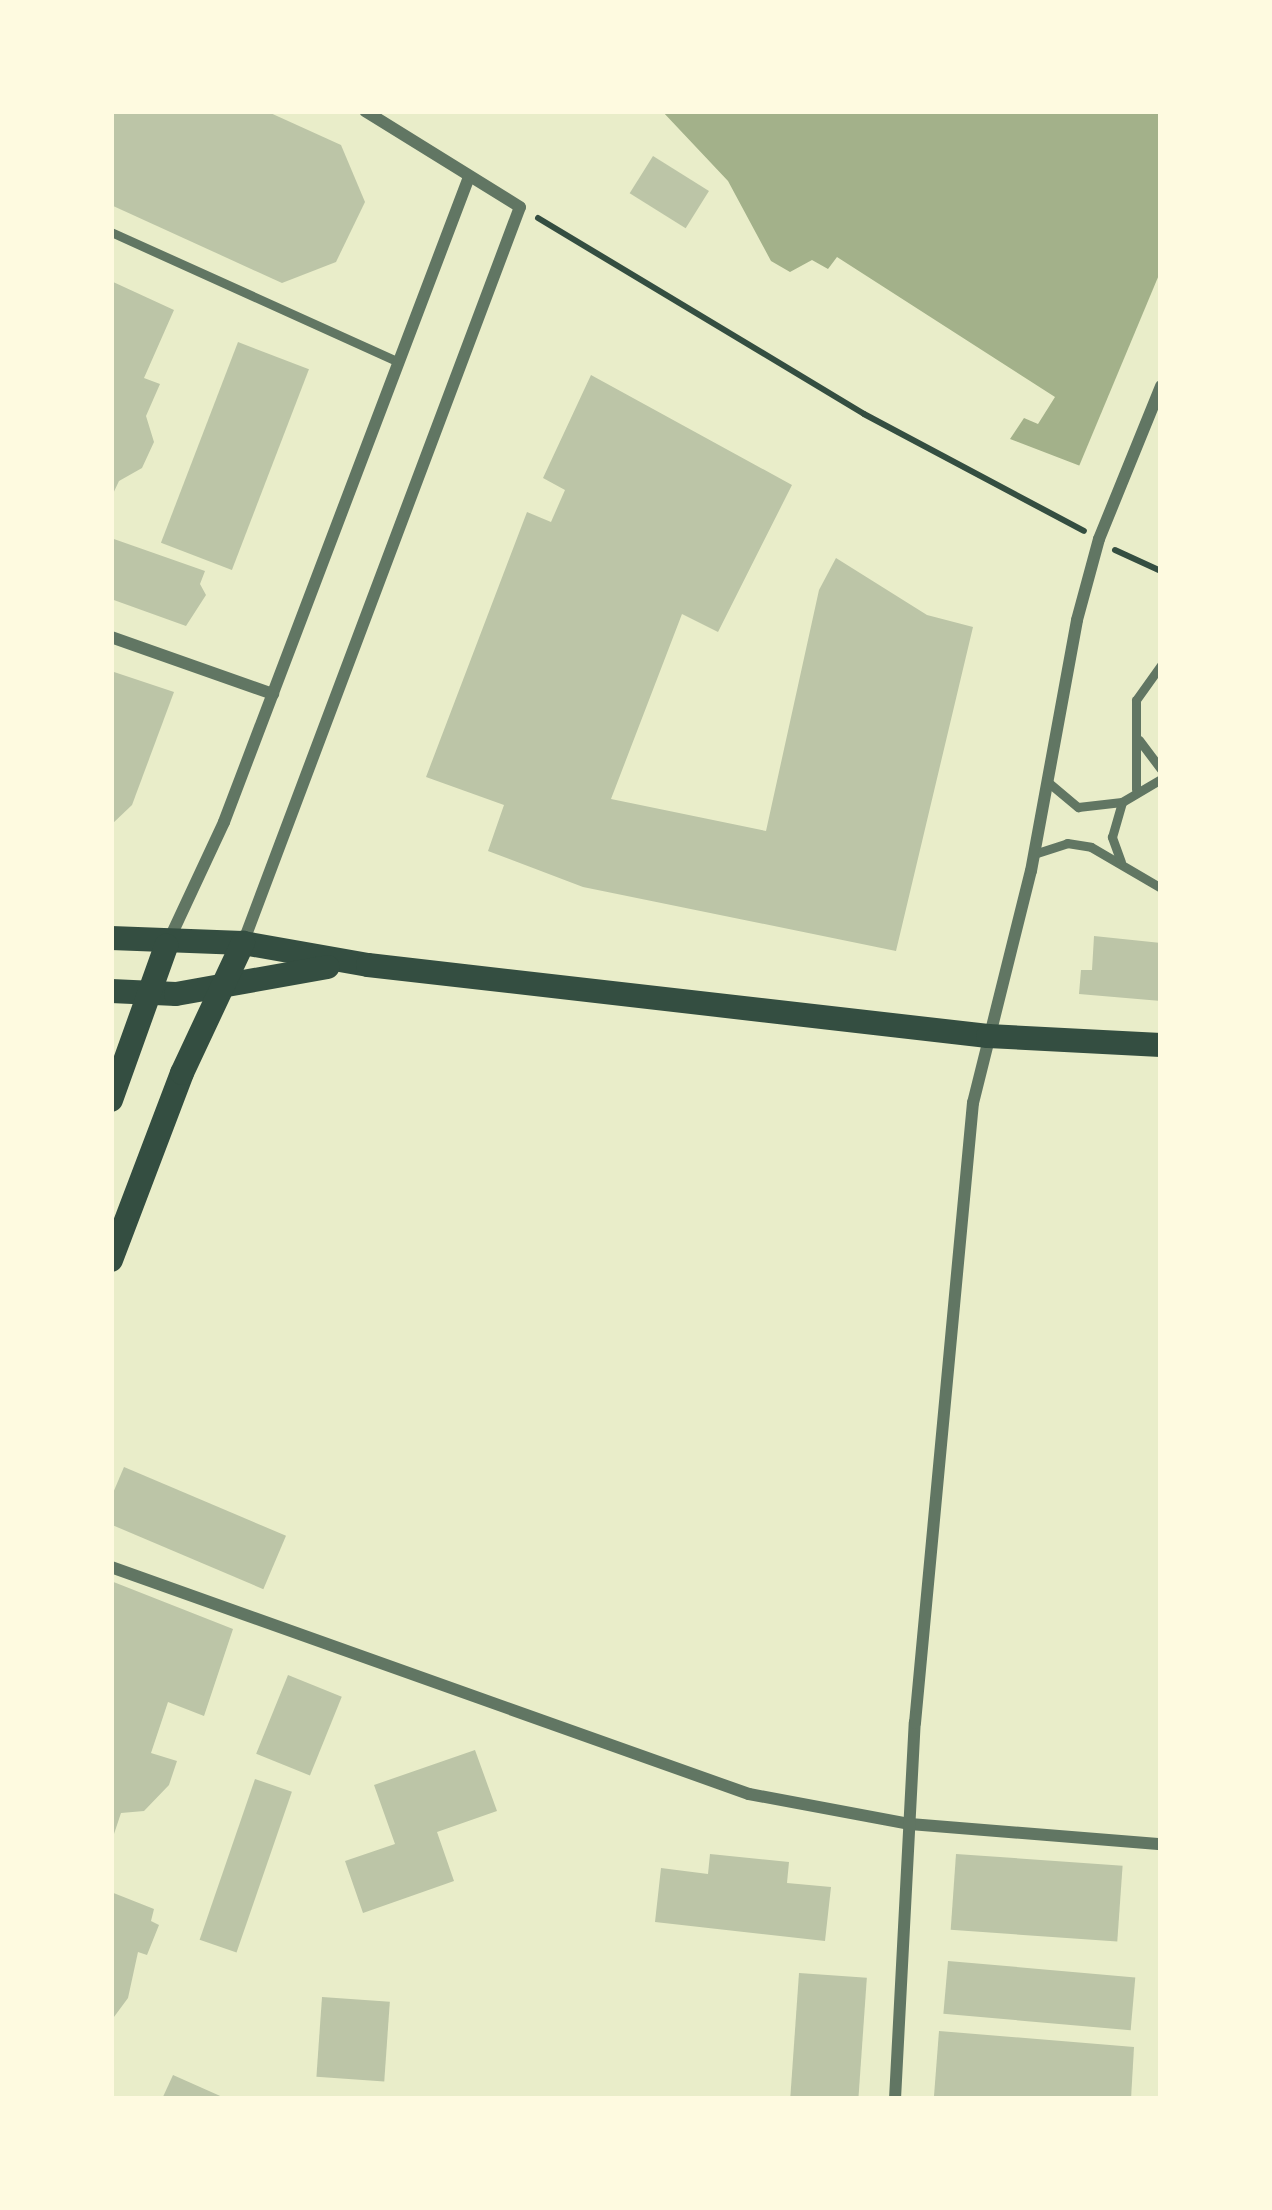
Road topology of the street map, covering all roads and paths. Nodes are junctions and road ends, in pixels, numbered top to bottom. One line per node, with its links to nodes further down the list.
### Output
1 (364, 111): 2 (street)
2 (470, 176): 3 (street); 5 (street)
3 (520, 207): 7 (path); 22 (street)
4 (111, 232): 5 (lane)
5 (399, 362): 11 (street)
6 (1161, 386): 7 (street)
7 (1099, 538): 8 (path); 14 (street)
8 (1161, 571)
9 (111, 637): 11 (street)
10 (1161, 665): 12 (lane)
11 (273, 694): 23 (street)
12 (1136, 734): 13 (lane); 16 (lane)
13 (1161, 769)
14 (1046, 777): 17 (lane); 18 (street)
15 (1161, 779): 16 (lane)
16 (1136, 788): 17 (lane)
17 (1122, 802): 19 (lane)
18 (1034, 854): 19 (lane); 28 (street)
19 (1127, 872): 20 (lane)
20 (1161, 888)
21 (111, 938): 23 (main road)
22 (243, 944): 23 (main road); 24 (main road); 25 (main road)
23 (166, 946): 27 (main road)
24 (368, 965): 25 (main road); 28 (main road)
25 (225, 984): 27 (main road); 31 (main road)
26 (111, 991): 27 (main road)
27 (149, 992): 30 (main road)
28 (988, 1036): 29 (main road); 33 (street)
29 (1161, 1045)
30 (111, 1100)
31 (111, 1260)
32 (111, 1567): 33 (street)
33 (910, 1824): 34 (street); 35 (street)
34 (1161, 1844)
35 (895, 2099)

